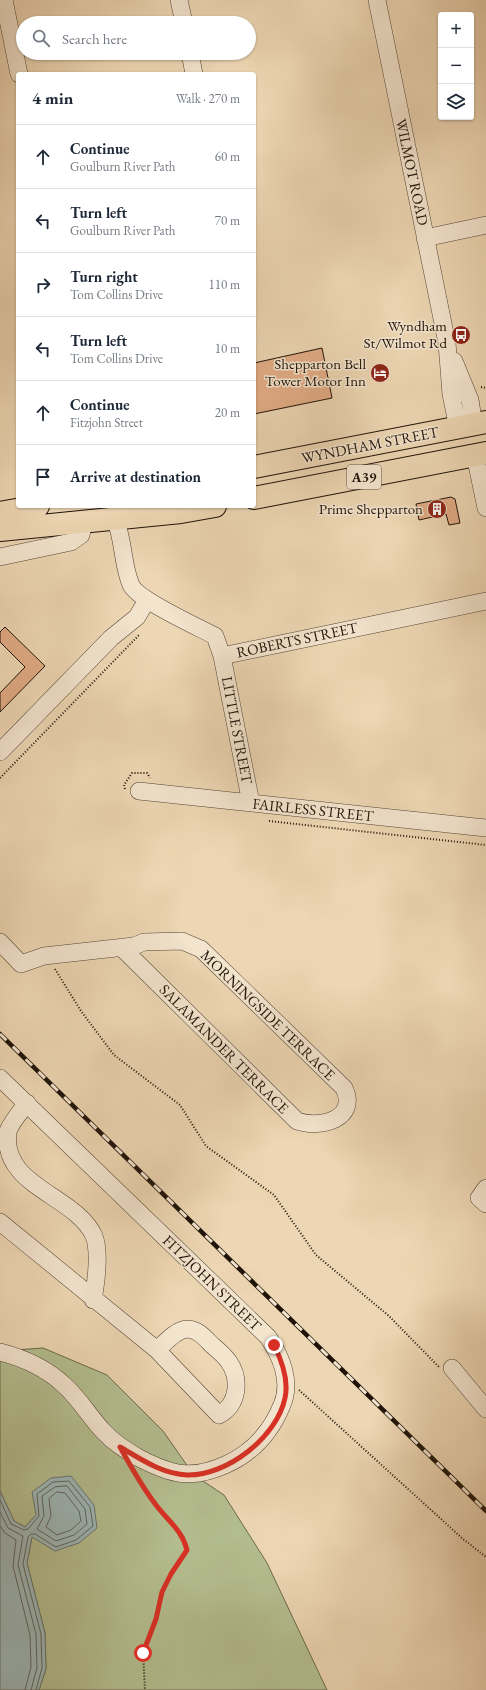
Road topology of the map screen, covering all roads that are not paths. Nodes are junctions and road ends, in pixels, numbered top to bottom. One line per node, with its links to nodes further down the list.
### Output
1 (4, 0): 5 (street)
2 (179, 0): 4 (street)
3 (377, 0): 11 (street, WILMOT ROAD)
4 (182, 16)
5 (16, 59)
6 (16, 60): 8 (street)
7 (191, 60): 9 (street)
8 (19, 72)
9 (194, 72)
10 (486, 225): 11 (street)
11 (425, 238): 12 (street, WILMOT ROAD)
12 (473, 425): 13 (highway); 14 (highway, WYNDHAM STREET / A39)
13 (480, 454): 15 (highway, WYNDHAM STREET / A39); 18 (street)
14 (256, 467)
15 (256, 498)
16 (25, 508): 19 (highway)
17 (204, 508): 20 (highway)
18 (486, 508)
19 (0, 512)
20 (113, 513): 21 (highway); 24 (street)
21 (84, 521): 22 (highway); 23 (street)
22 (0, 530)
23 (0, 557)
24 (142, 597): 26 (street, ROBERTS STREET); 27 (street)
25 (486, 600): 26 (street, ROBERTS STREET)
26 (222, 656): 29 (street, LITTLE STREET)
27 (0, 752)
28 (139, 791): 29 (street, FAIRLESS STREET)
29 (251, 803): 30 (street, FAIRLESS STREET)
30 (486, 828)
31 (0, 942): 32 (street, MORNINGSIDE TERRACE)
32 (121, 947): 35 (street, SALAMANDER TERRACE); 35 (street, MORNINGSIDE TERRACE)
33 (0, 1078): 34 (street, FITZJOHN STREET)
34 (27, 1103): 36 (street); 40 (street, FITZJOHN STREET)
35 (337, 1119)
36 (3, 1156): 38 (street)
37 (0, 1222): 38 (street)
38 (93, 1300): 39 (street)
39 (157, 1350): 39 (street)
40 (0, 1352)
41 (452, 1368): 42 (street)
42 (486, 1409)

